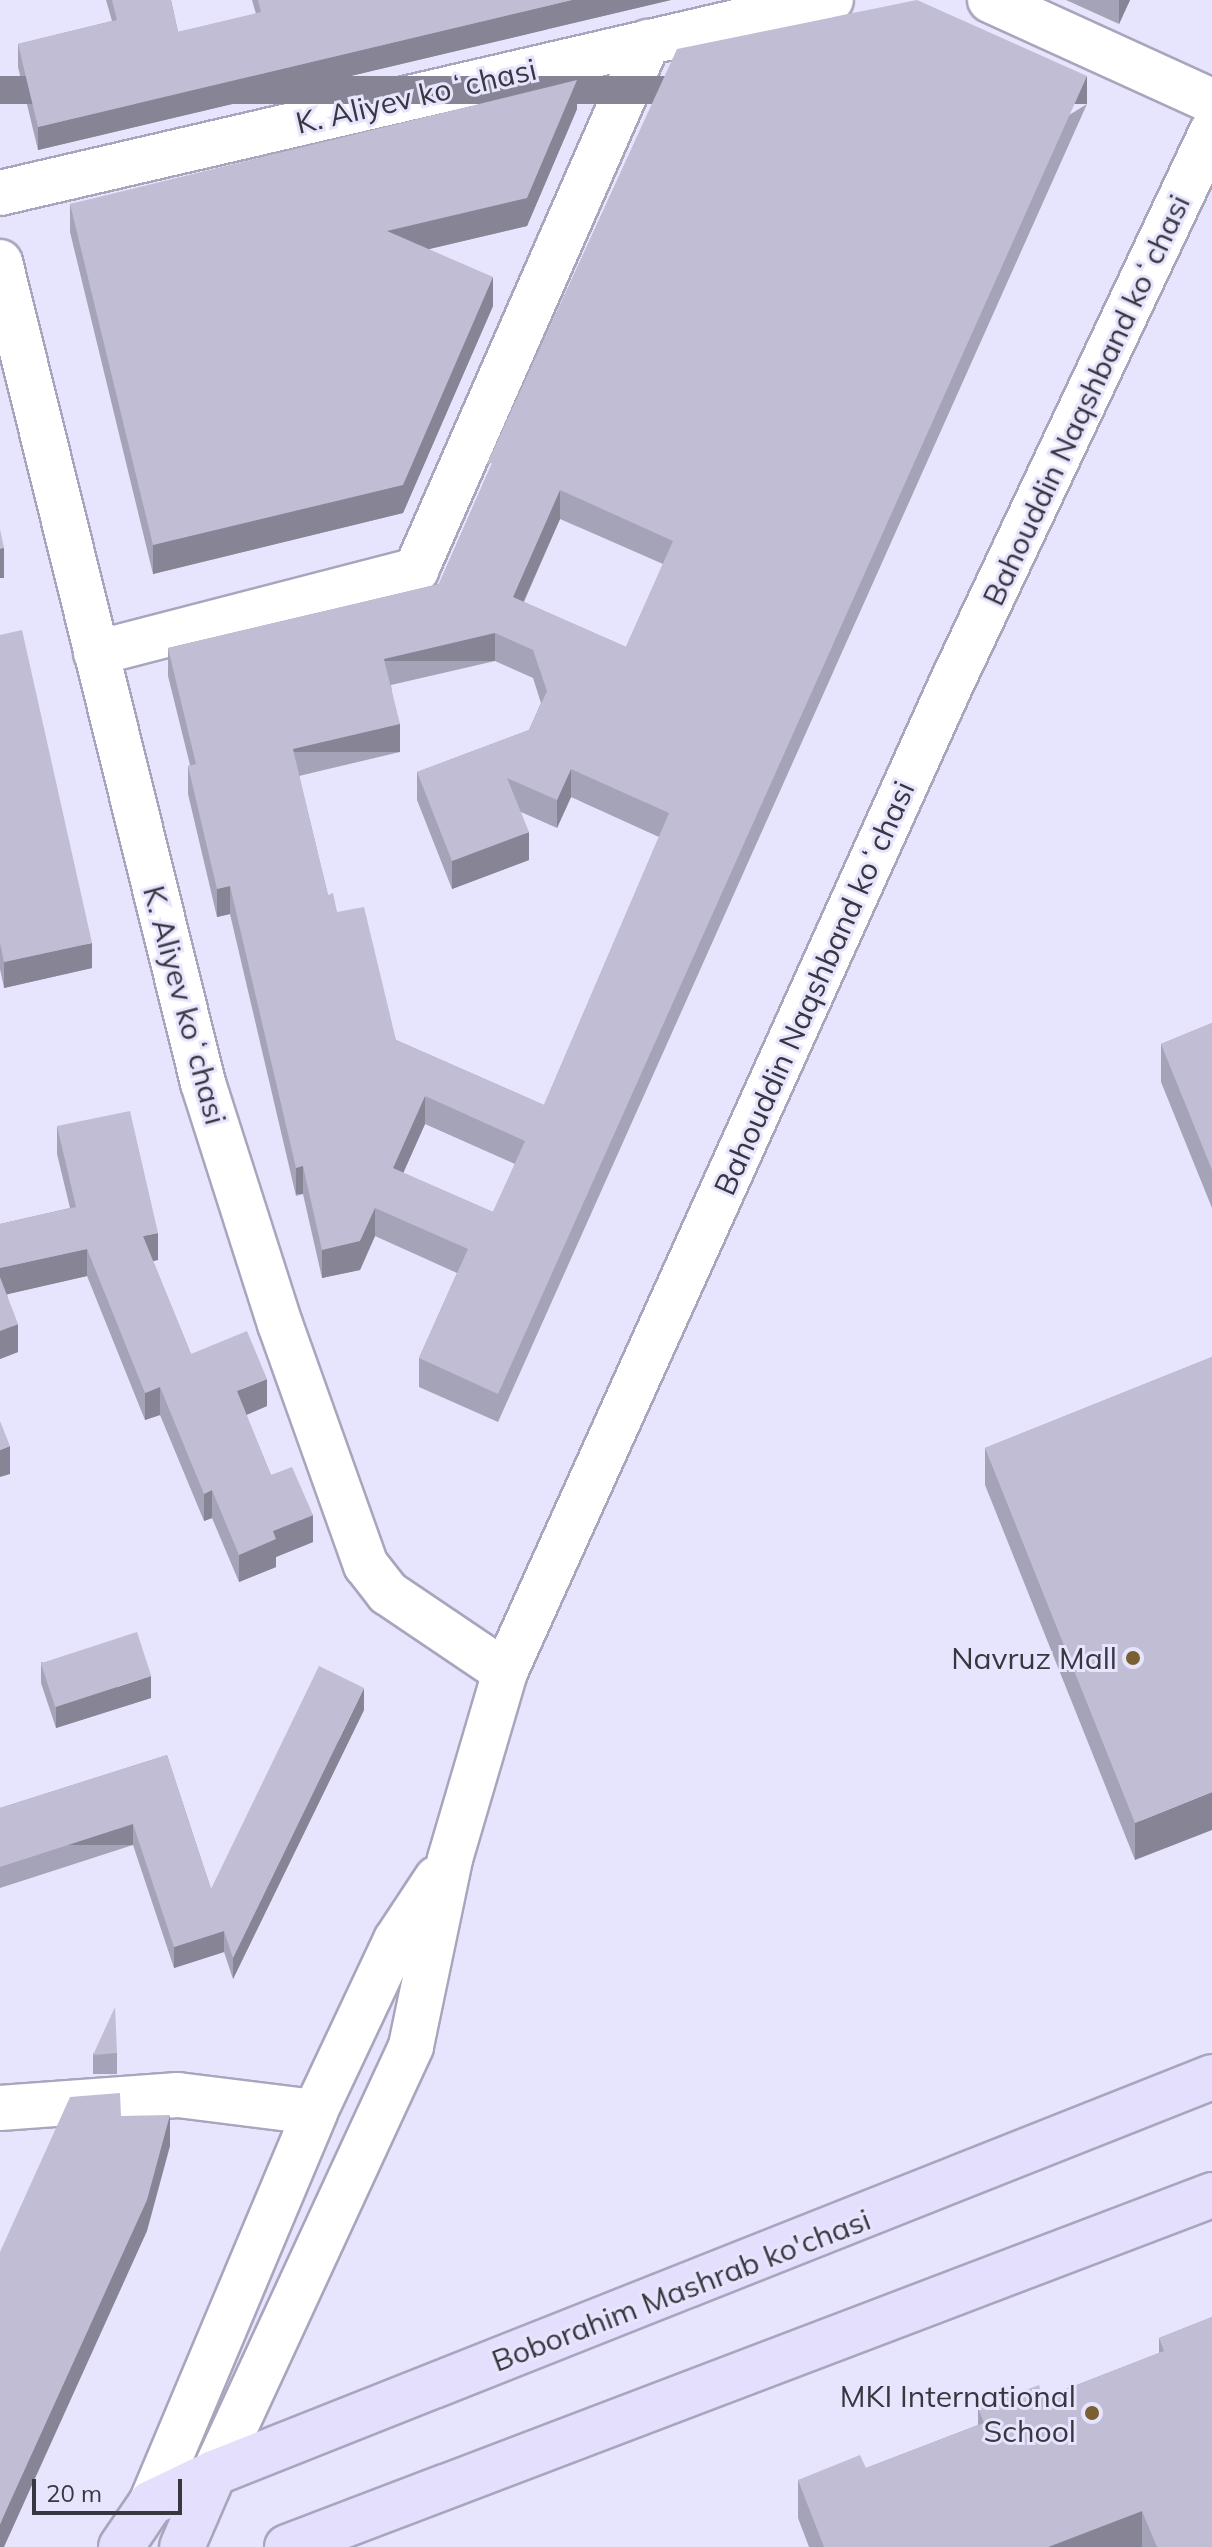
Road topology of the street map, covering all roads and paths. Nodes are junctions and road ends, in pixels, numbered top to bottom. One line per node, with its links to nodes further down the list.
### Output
1 (831, 0): 3 (street, K. Aliyev koʻchasi)
2 (990, 0): 4 (street)
3 (648, 42): 6 (street, K. Aliyev koʻchasi); 8 (street)
4 (1212, 101)
5 (1212, 131): 9 (street, Bahouddin Naqshband koʻchasi)
6 (0, 193)
7 (0, 262): 8 (street, K. Aliyev koʻchasi)
8 (96, 653): 9 (street, K. Aliyev koʻchasi)
9 (505, 1672): 10 (street, Bahouddin Naqshband koʻchasi)
10 (450, 1859): 13 (street); 15 (street)
11 (1212, 2077): 15 (main road, Boborahim Mashrab ko'chasi)
12 (0, 2108): 13 (street)
13 (315, 2112): 16 (street)
14 (1212, 2195): 19 (main road)
15 (214, 2473): 16 (main road, Boborahim Mashrab ko'chasi); 18 (main road)
16 (151, 2503): 17 (main road)
17 (121, 2547)
18 (182, 2547)
19 (287, 2547)

